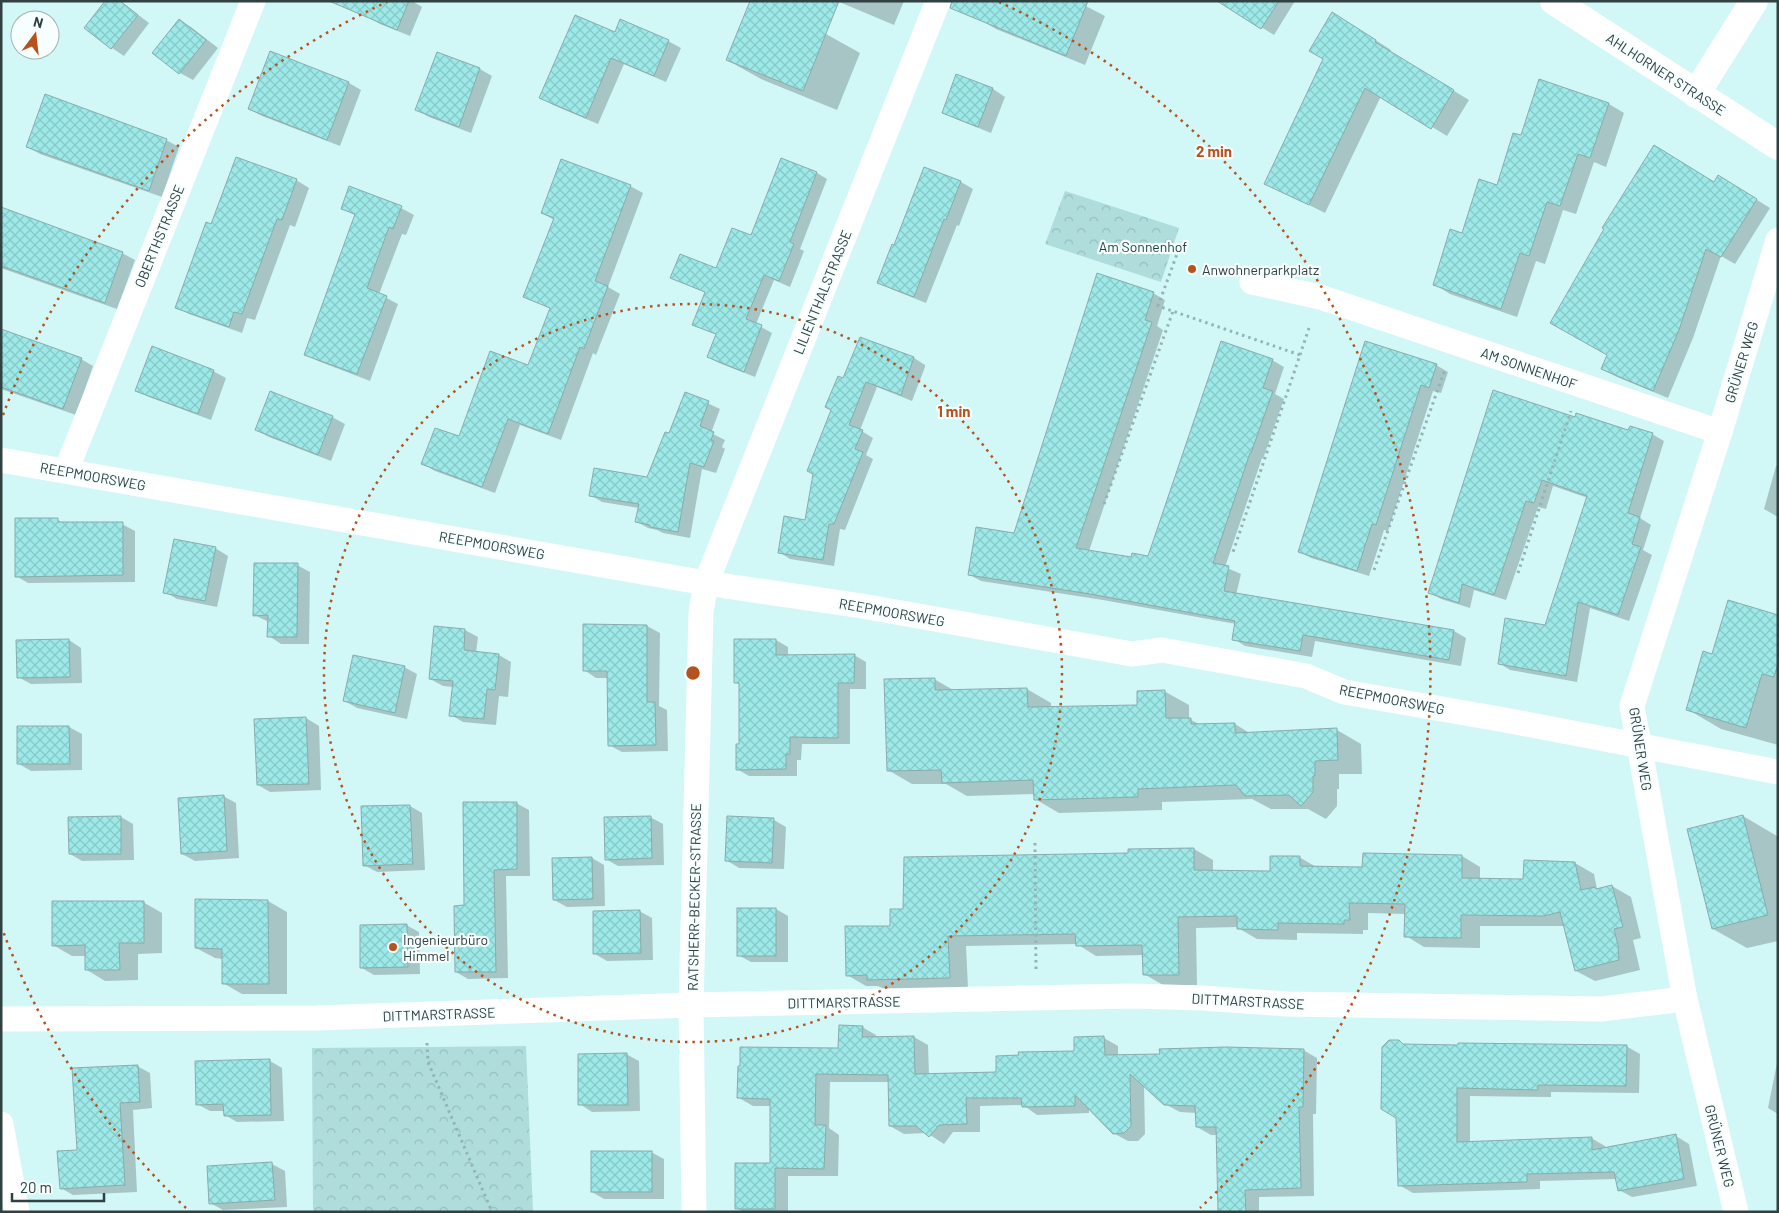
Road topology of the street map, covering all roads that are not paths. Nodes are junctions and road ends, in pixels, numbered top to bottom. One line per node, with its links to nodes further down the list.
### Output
1 (253, 1): 11 (street, OBERTHSTRASSE)
2 (938, 1): 12 (street, LILIENTHALSTRASSE)
3 (1554, 1): 5 (street, AHLHORNER STRASSE)
4 (1754, 1): 5 (street)
5 (1696, 94): 6 (street, AHLHORNER STRASSE)
6 (1778, 146)
7 (1778, 240): 9 (street, GRÜNER WEG)
8 (1252, 282): 9 (street, AM SONNENHOF)
9 (1720, 432): 13 (street, GRÜNER WEG)
10 (1, 460): 11 (street, REEPMOORSWEG)
11 (66, 471): 12 (street, REEPMOORSWEG)
12 (706, 583): 13 (street, REEPMOORSWEG); 16 (street, RATSHERR-BECKER-STRASSE)
13 (1638, 747): 14 (street, REEPMOORSWEG); 15 (street, GRÜNER WEG)
14 (1778, 772)
15 (1685, 999): 16 (street, DITTMARSTRASSE); 21 (street, GRÜNER WEG)
16 (691, 1005): 17 (street, DITTMARSTRASSE); 20 (street, RATSHERR-BECKER-STRASSE)
17 (1, 1019)
18 (1, 1124): 19 (street)
19 (17, 1212)
20 (694, 1212)
21 (1736, 1212)

